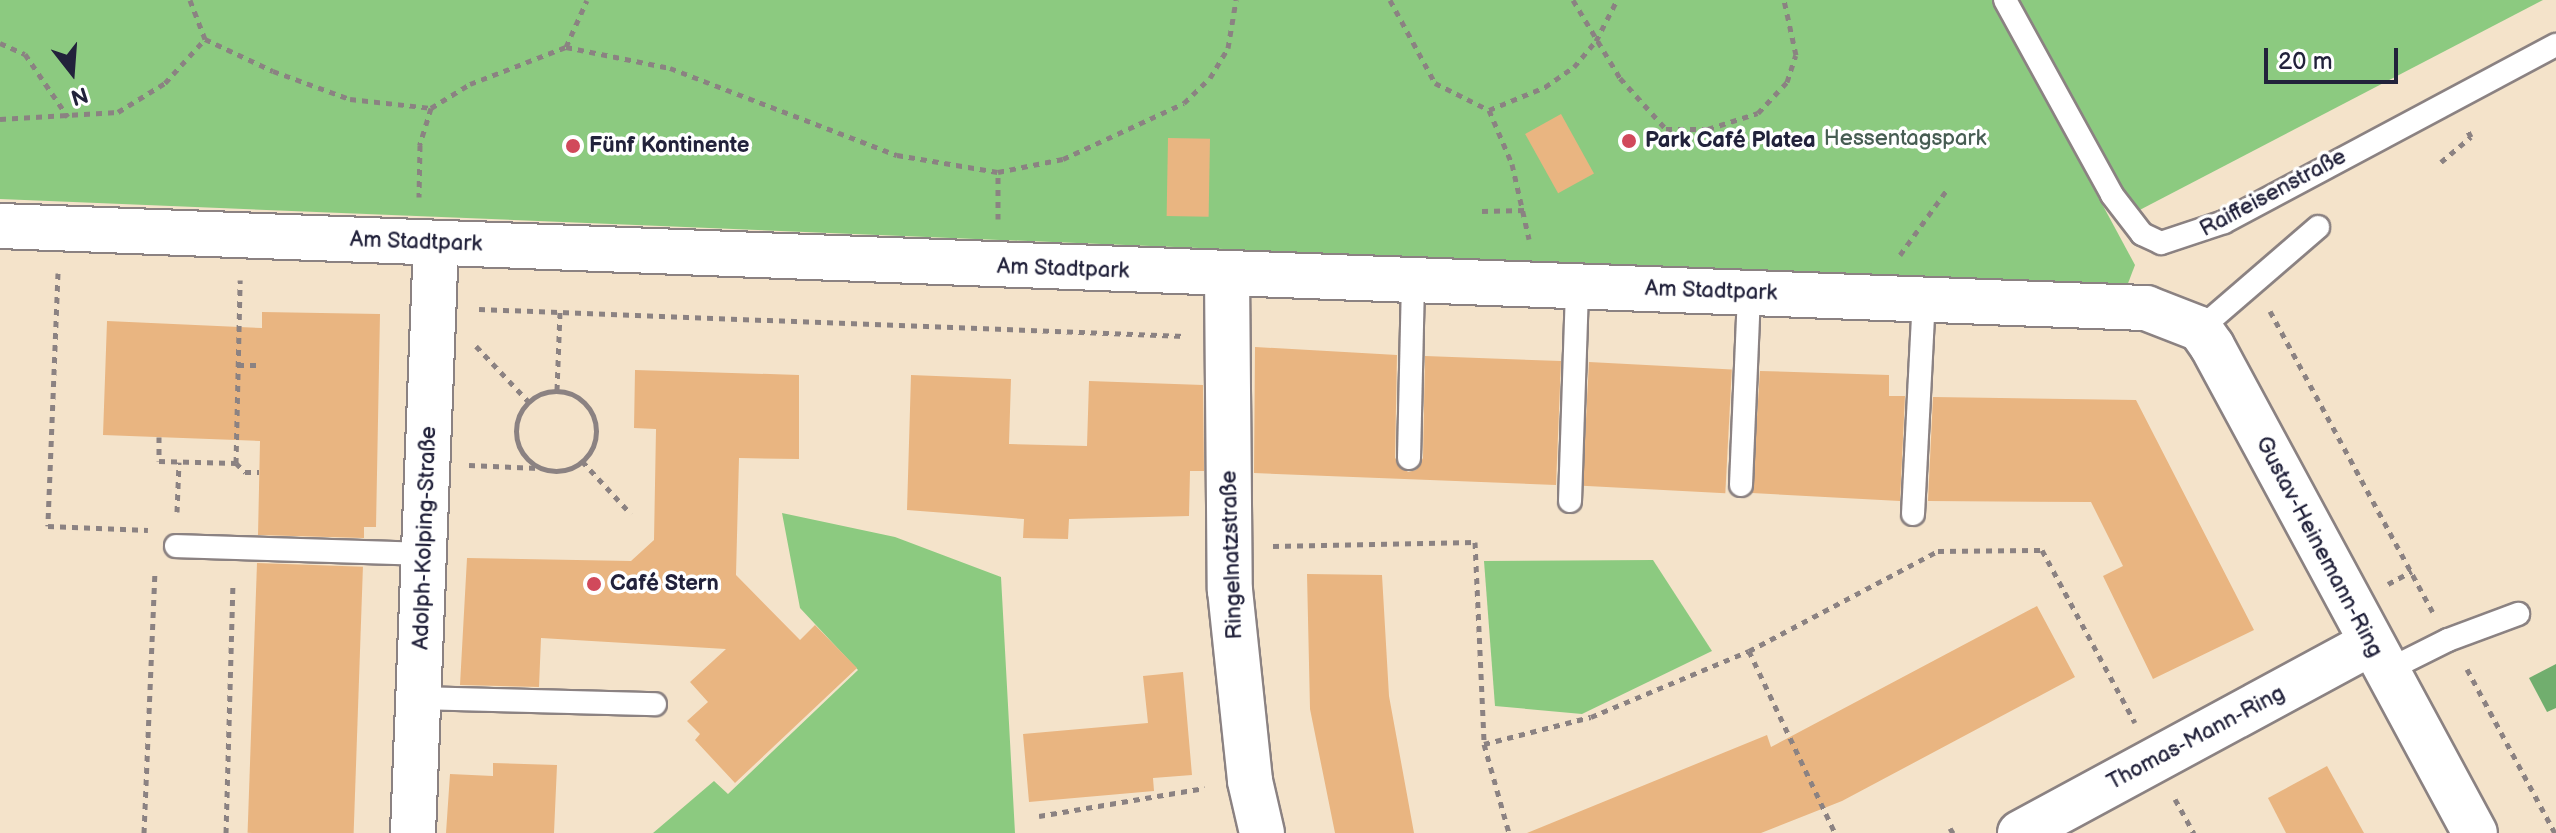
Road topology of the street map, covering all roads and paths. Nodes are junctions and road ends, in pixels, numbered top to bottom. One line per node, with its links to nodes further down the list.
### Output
1 (190, 0): 9 (path)
2 (587, 0): 13 (path)
3 (1236, 0): 13 (path)
4 (1390, 0): 15 (path)
5 (1573, 0): 10 (path)
6 (1617, 0): 10 (path)
7 (1784, 0): 10 (path)
8 (2005, 0): 12 (lane, Raiffeisenstraße)
9 (205, 39): 14 (path); 16 (path)
10 (1596, 41): 15 (path)
11 (0, 43): 16 (path)
12 (2556, 45)
13 (566, 47): 14 (path)
14 (431, 108): 27 (path)
15 (1489, 110): 21 (path)
16 (68, 117): 17 (path)
17 (0, 119)
18 (2471, 137): 19 (path)
19 (2441, 162)
20 (1946, 191): 34 (path)
21 (1525, 210): 22 (path); 30 (path)
22 (1482, 211)
23 (0, 226): 25 (street, Am Stadtpark)
24 (2318, 227): 31 (lane)
25 (60, 228): 26 (street, Am Stadtpark); 56 (path)
26 (241, 235): 27 (street, Am Stadtpark); 40 (path)
27 (428, 243): 28 (street, Am Stadtpark); 36 (street, Adolph-Kolping-Straße)
28 (1227, 275): 29 (street, Am Stadtpark); 39 (street, Ringelnatzstraße)
29 (1413, 280): 30 (street, Am Stadtpark); 45 (lane)
30 (1530, 284): 32 (street, Am Stadtpark)
31 (2255, 284): 38 (lane); 63 (path)
32 (1577, 285): 33 (street, Am Stadtpark); 53 (lane)
33 (1749, 292): 34 (street, Am Stadtpark); 52 (lane)
34 (1880, 296): 35 (street, Am Stadtpark)
35 (1924, 298): 38 (street, Am Stadtpark); 55 (lane)
36 (434, 307): 37 (path); 43 (path); 49 (street, Adolph-Kolping-Straße)
37 (560, 312): 39 (path); 42 (path)
38 (2200, 329): 65 (street, Gustav-Heinemann-Ring)
39 (1228, 337): 58 (street, Ringelnatzstraße)
40 (238, 365): 41 (path); 48 (path)
41 (261, 365)
42 (557, 390): 43 (path); 46 (path)
43 (528, 401): 50 (path)
44 (159, 437): 47 (path)
45 (1409, 458)
46 (582, 461): 50 (path); 54 (path)
47 (179, 462): 48 (path); 57 (path)
48 (236, 463): 51 (path)
49 (428, 463): 50 (path); 60 (street, Adolph-Kolping-Straße)
50 (540, 468)
51 (259, 472)
52 (1741, 485)
53 (1570, 501)
54 (631, 514)
55 (1913, 514)
56 (157, 530)
57 (176, 546): 59 (lane)
58 (1228, 547): 68 (path); 70 (street, Ringelnatzstraße)
59 (234, 548): 60 (lane); 73 (path)
60 (424, 554): 66 (street, Adolph-Kolping-Straße)
61 (156, 562): 72 (path)
62 (2518, 614): 63 (lane)
63 (2448, 640): 65 (lane); 80 (path)
64 (1749, 651): 68 (path); 69 (path); 77 (path)
65 (2379, 657): 69 (street, Thomas-Mann-Ring); 79 (street, Gustav-Heinemann-Ring)
66 (418, 698): 67 (lane); 74 (street, Adolph-Kolping-Straße)
67 (655, 704)
68 (1484, 744): 76 (path)
69 (2155, 761): 78 (street, Thomas-Mann-Ring)
70 (1250, 781): 71 (path); 75 (street, Ringelnatzstraße)
71 (1039, 816)
72 (144, 833)
73 (226, 833)
74 (413, 833)
75 (1262, 833)
76 (1509, 833)
77 (1835, 833)
78 (2020, 833)
79 (2475, 833)
80 (2555, 833)

